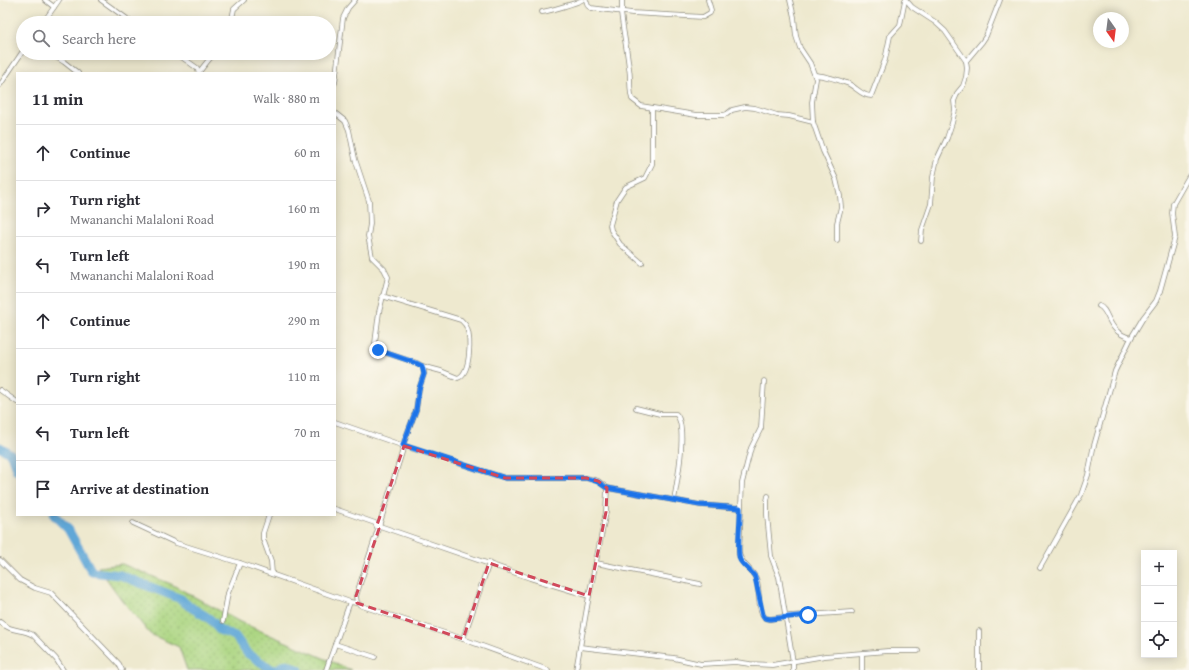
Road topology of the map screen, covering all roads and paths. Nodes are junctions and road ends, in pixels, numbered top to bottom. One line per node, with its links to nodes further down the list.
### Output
1 (45, 0): 13 (street)
2 (59, 0): 13 (street)
3 (101, 0): 17 (street)
4 (244, 0): 18 (street)
5 (355, 0): 26 (street)
6 (582, 0): 14 (street)
7 (586, 0): 15 (street)
8 (622, 0): 15 (street)
9 (708, 0): 15 (street)
10 (790, 0): 27 (street)
11 (906, 0): 23 (street); 27 (street)
12 (1000, 0): 23 (street)
13 (54, 7): 16 (street)
14 (542, 12)
15 (622, 12): 30 (street)
16 (48, 16)
17 (123, 16)
18 (232, 16)
19 (16, 60): 28 (street)
20 (61, 60): 24 (street)
21 (186, 60): 25 (street)
22 (209, 60): 25 (street)
23 (966, 61): 35 (street)
24 (77, 72)
25 (199, 72)
26 (336, 75)
27 (815, 75): 32 (street)
28 (2, 79): 29 (street)
29 (0, 85)
30 (652, 108): 32 (street); 36 (street)
31 (336, 114): 37 (street)
32 (814, 122): 34 (street)
33 (1189, 176): 39 (street)
34 (837, 240)
35 (921, 241)
36 (642, 263)
37 (382, 296): 40 (street); 40 (street)
38 (1099, 306): 39 (street)
39 (1130, 338): 59 (street)
40 (422, 366): 46 (street)
41 (764, 381): 50 (street)
42 (0, 390): 43 (street)
43 (16, 400)
44 (636, 408): 49 (street)
45 (336, 422): 46 (street)
46 (404, 446): 47 (street); 54 (street)
47 (607, 488): 49 (street); 58 (street)
48 (768, 496): 66 (street)
49 (674, 500): 50 (street)
50 (740, 508): 66 (street)
51 (336, 509): 54 (street)
52 (269, 516): 60 (street)
53 (133, 523): 56 (street)
54 (378, 526): 57 (street); 64 (street)
55 (0, 560): 78 (street)
56 (240, 562): 60 (street); 67 (street)
57 (489, 563): 62 (street); 70 (street)
58 (596, 563): 61 (street); 62 (street)
59 (1040, 568)
60 (272, 574): 63 (street)
61 (700, 584)
62 (589, 596): 72 (street)
63 (350, 602): 64 (street); 71 (street)
64 (357, 603): 70 (street)
65 (852, 612): 66 (street)
66 (786, 616): 76 (street)
67 (223, 621)
68 (0, 622): 77 (street)
69 (979, 631): 84 (street)
70 (463, 640): 80 (street)
71 (335, 644): 75 (street); 79 (street)
72 (580, 647): 76 (street); 81 (street)
73 (918, 651): 74 (street)
74 (862, 654): 76 (street); 83 (street)
75 (376, 657)
76 (793, 662): 82 (street)
77 (64, 670)
78 (122, 670)
79 (326, 670)
80 (548, 670)
81 (576, 670)
82 (793, 670)
83 (862, 670)
84 (978, 670)

